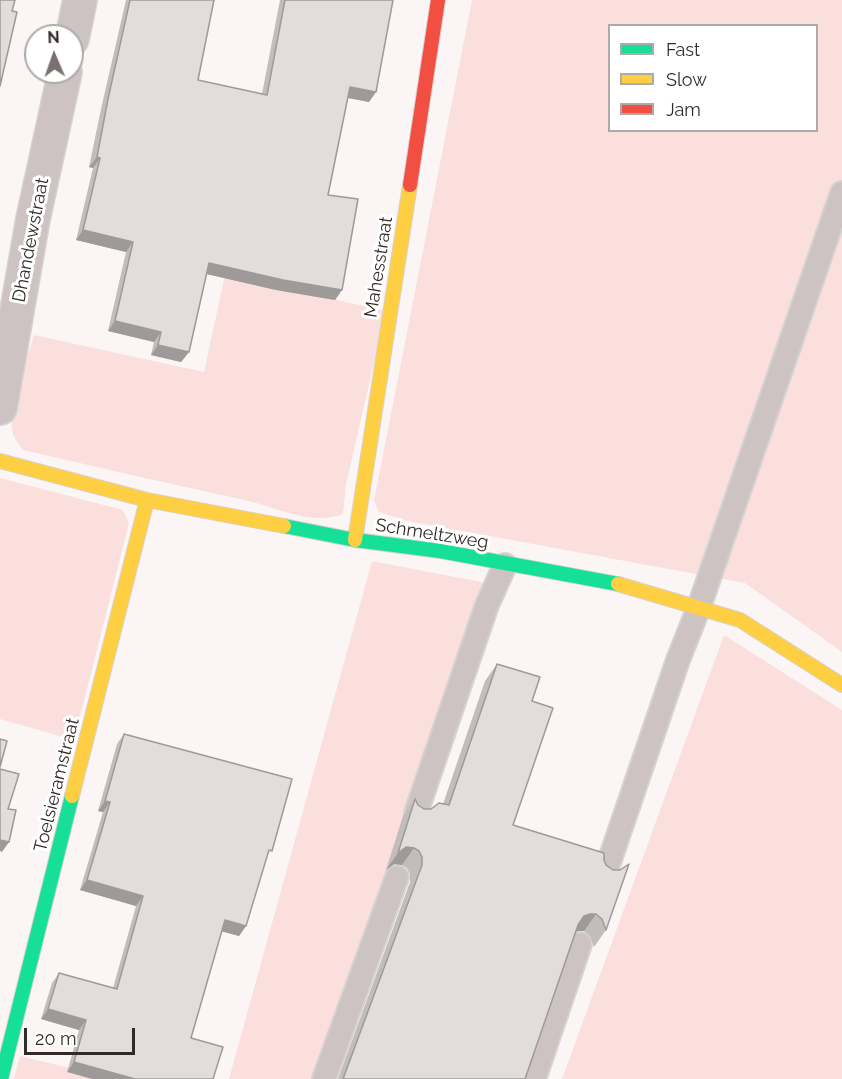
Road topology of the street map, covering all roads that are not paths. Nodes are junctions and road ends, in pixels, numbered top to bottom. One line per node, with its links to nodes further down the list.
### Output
1 (80, 0): 3 (street)
2 (438, 0): 9 (street, Mahesstraat)
3 (75, 24)
4 (62, 84): 6 (street, Dhandewstraat)
5 (842, 193): 11 (lane)
6 (0, 408)
7 (0, 461): 8 (street, Schmeltzweg)
8 (147, 500): 9 (street, Schmeltzweg); 17 (street, Toelsieramstraat)
9 (355, 540): 10 (street, Schmeltzweg)
10 (505, 565): 11 (street, Schmeltzweg); 13 (lane)
11 (699, 607): 12 (street, Schmeltzweg); 14 (lane)
12 (842, 685)
13 (416, 813)
14 (605, 874)
15 (397, 877): 18 (lane)
16 (580, 944): 19 (lane)
17 (2, 1079)
18 (324, 1079)
19 (534, 1079)

